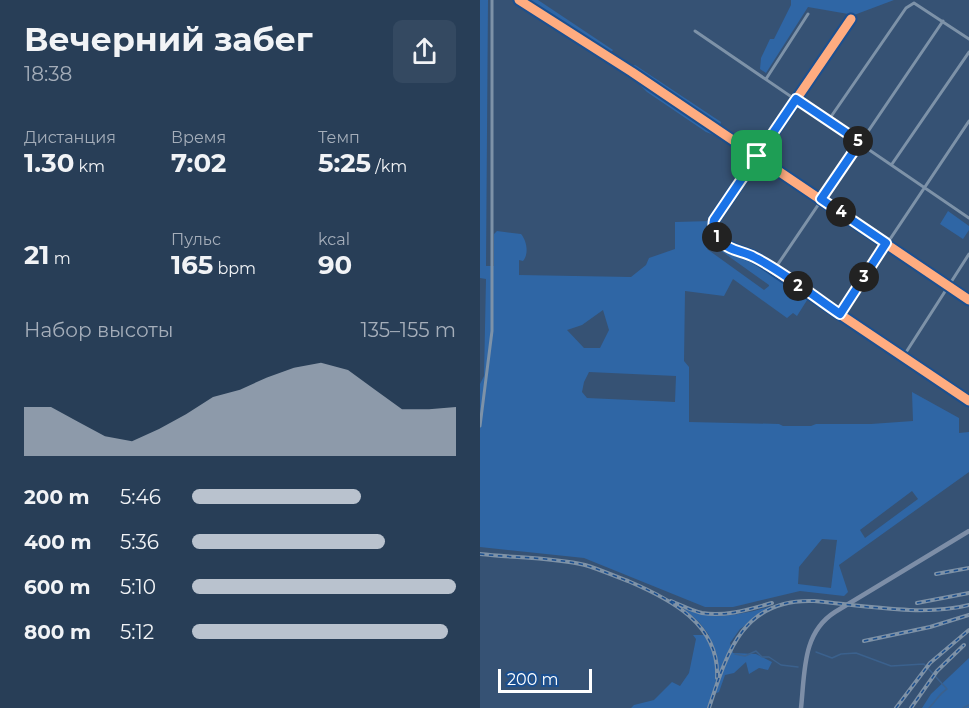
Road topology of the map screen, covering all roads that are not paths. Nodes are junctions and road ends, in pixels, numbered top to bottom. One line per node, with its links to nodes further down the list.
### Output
1 (492, 0): 27 (street)
2 (519, 0): 14 (street)
3 (808, 14): 9 (street)
4 (851, 19): 10 (street)
5 (943, 21): 7 (street); 11 (street); 13 (street)
6 (695, 31): 9 (street)
7 (969, 39)
8 (969, 52): 15 (street)
9 (766, 79): 10 (street)
10 (796, 99): 11 (street); 14 (street)
11 (828, 121): 13 (street)
12 (969, 121): 16 (street)
13 (860, 142): 15 (street); 17 (street)
14 (757, 156): 17 (street); 21 (street)
15 (892, 164): 16 (street)
16 (924, 187): 18 (street); 19 (street)
17 (821, 199): 19 (street); 21 (street)
18 (969, 218)
19 (886, 243): 22 (street); 24 (street)
20 (969, 254): 22 (street)
21 (774, 270): 24 (street)
22 (948, 286): 23 (street); 25 (street)
23 (969, 300)
24 (840, 314): 25 (street)
25 (903, 357): 26 (street)
26 (969, 401)
27 (480, 426)
28 (969, 531): 29 (main road)
29 (801, 708)

